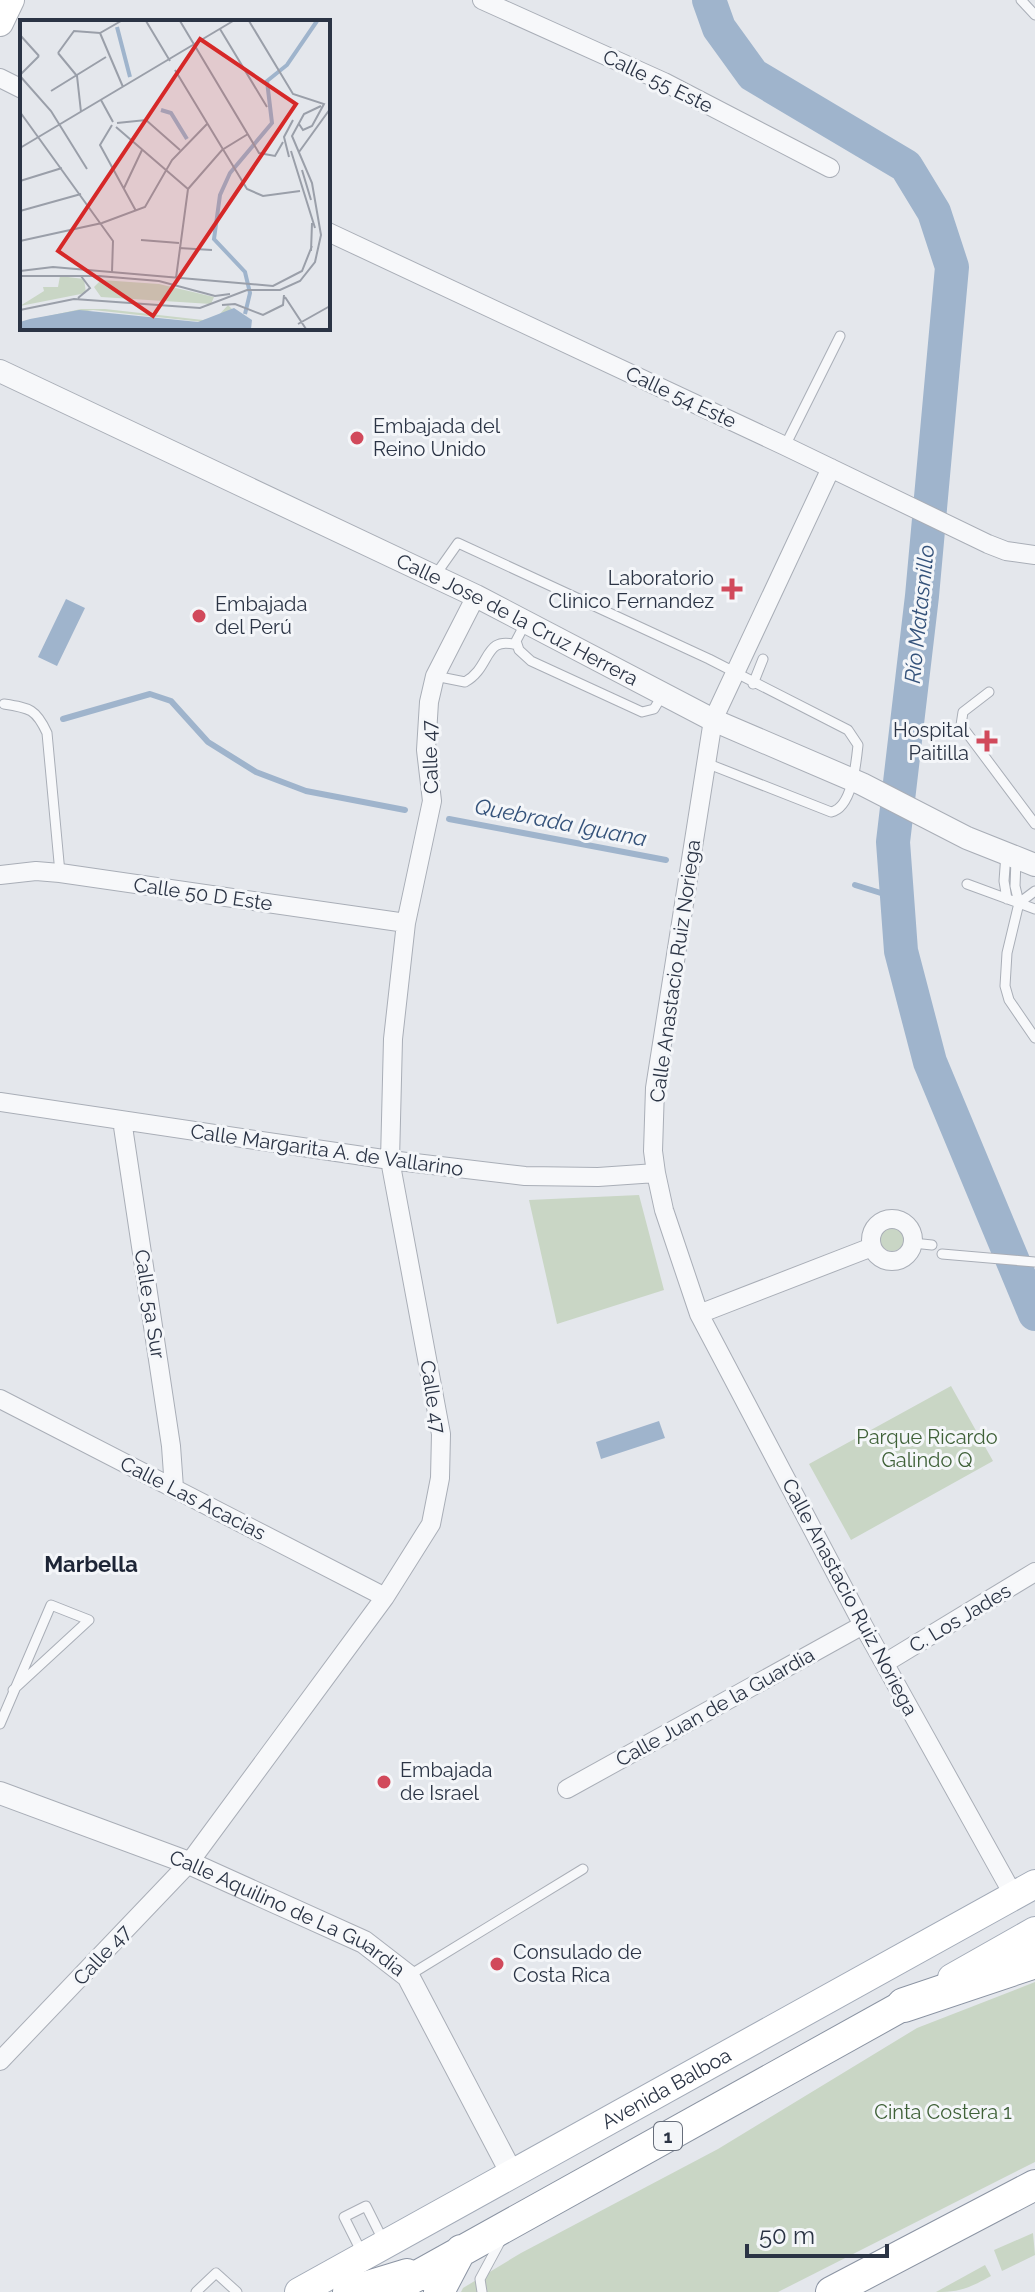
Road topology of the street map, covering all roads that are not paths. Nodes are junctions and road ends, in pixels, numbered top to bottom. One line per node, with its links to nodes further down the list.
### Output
1 (482, 0): 6 (street, Calle 55 Este)
2 (1021, 0): 3 (lane)
3 (1035, 15)
4 (0, 78): 5 (street)
5 (20, 88)
6 (830, 168)
7 (330, 233): 10 (street, Calle 54 Este)
8 (840, 336): 10 (lane)
9 (0, 371): 13 (street, Calle Jose de la Cruz Herrera)
10 (785, 446): 11 (street, Calle 54 Este)
11 (831, 468): 12 (street, Calle 54 Este); 18 (street, Calle Anastacio Ruiz Noriega)
12 (1035, 555)
13 (434, 577): 14 (street, Calle Jose de la Cruz Herrera); 18 (lane)
14 (476, 596): 15 (street, Calle Jose de la Cruz Herrera); 19 (street, Calle 47)
15 (526, 622): 16 (lane); 22 (street, Calle Jose de la Cruz Herrera)
16 (517, 645): 19 (lane); 22 (lane)
17 (763, 659): 20 (lane)
18 (735, 674): 20 (lane); 24 (street, Calle Anastacio Ruiz Noriega)
19 (435, 676): 36 (street, Calle 47)
20 (753, 684): 26 (lane)
21 (989, 692): 27 (lane)
22 (663, 694): 24 (street, Calle Jose de la Cruz Herrera)
23 (4, 704): 29 (lane)
24 (713, 720): 25 (street, Calle Anastacio Ruiz Noriega); 26 (street, Calle Jose de la Cruz Herrera)
25 (706, 763): 26 (lane); 41 (street, Calle Anastacio Ruiz Noriega)
26 (857, 782): 28 (street, Calle Jose de la Cruz Herrera)
27 (1035, 824)
28 (1019, 859): 33 (lane); 34 (lane)
29 (60, 873): 30 (street, Calle 50 D Este); 36 (street, Calle 50 D Este)
30 (0, 875)
31 (967, 884): 33 (lane)
32 (1035, 891): 34 (lane)
33 (1007, 899): 34 (lane)
34 (1019, 903): 35 (lane); 37 (lane)
35 (1033, 907)
36 (406, 923): 40 (street, Calle 47)
37 (1035, 1038)
38 (0, 1102): 39 (street, Calle Margarita A. de Vallarino)
39 (122, 1120): 40 (street, Calle Margarita A. de Vallarino); 47 (street, Calle 5a Sur)
40 (390, 1160): 41 (street, Calle Margarita A. de Vallarino); 49 (street, Calle 47)
41 (656, 1173): 45 (street, Calle Anastacio Ruiz Noriega)
42 (872, 1247): 42 (street); 45 (street)
43 (942, 1254): 44 (lane)
44 (1035, 1262)
45 (699, 1314): 50 (street, Calle Anastacio Ruiz Noriega)
46 (0, 1399): 47 (street, Calle Las Acacias)
47 (174, 1488): 49 (street, Calle Las Acacias)
48 (1035, 1572): 51 (street, C. Los Jades)
49 (385, 1597): 56 (street, Calle 47)
50 (863, 1625): 51 (street, Calle Anastacio Ruiz Noriega); 54 (street, Calle Juan de la Guardia)
51 (885, 1663): 58 (street, Calle Anastacio Ruiz Noriega)
52 (13, 1690): 52 (lane); 53 (lane)
53 (0, 1724)
54 (567, 1789)
55 (0, 1793): 56 (street, Calle Aquilino de La Guardia)
56 (189, 1863): 61 (street, Calle Aquilino de La Guardia); 63 (street, Calle 47)
57 (583, 1869): 61 (lane)
58 (1024, 1890): 64 (main road, Avenida Balboa)
59 (1035, 1931): 62 (main road, 1)
60 (1035, 1961): 62 (highway)
61 (408, 1976): 64 (street, Calle Aquilino de La Guardia)
62 (904, 2005): 66 (highway, 1)
63 (0, 2061)
64 (512, 2174): 70 (main road, Avenida Balboa)
65 (1032, 2194): 74 (highway)
66 (510, 2223): 67 (highway, 1); 73 (lane)
67 (436, 2279): 71 (highway); 72 (highway)
68 (196, 2292): 69 (lane)
69 (237, 2292)
70 (299, 2292)
71 (348, 2292)
72 (388, 2292)
73 (482, 2292)
74 (831, 2292)

